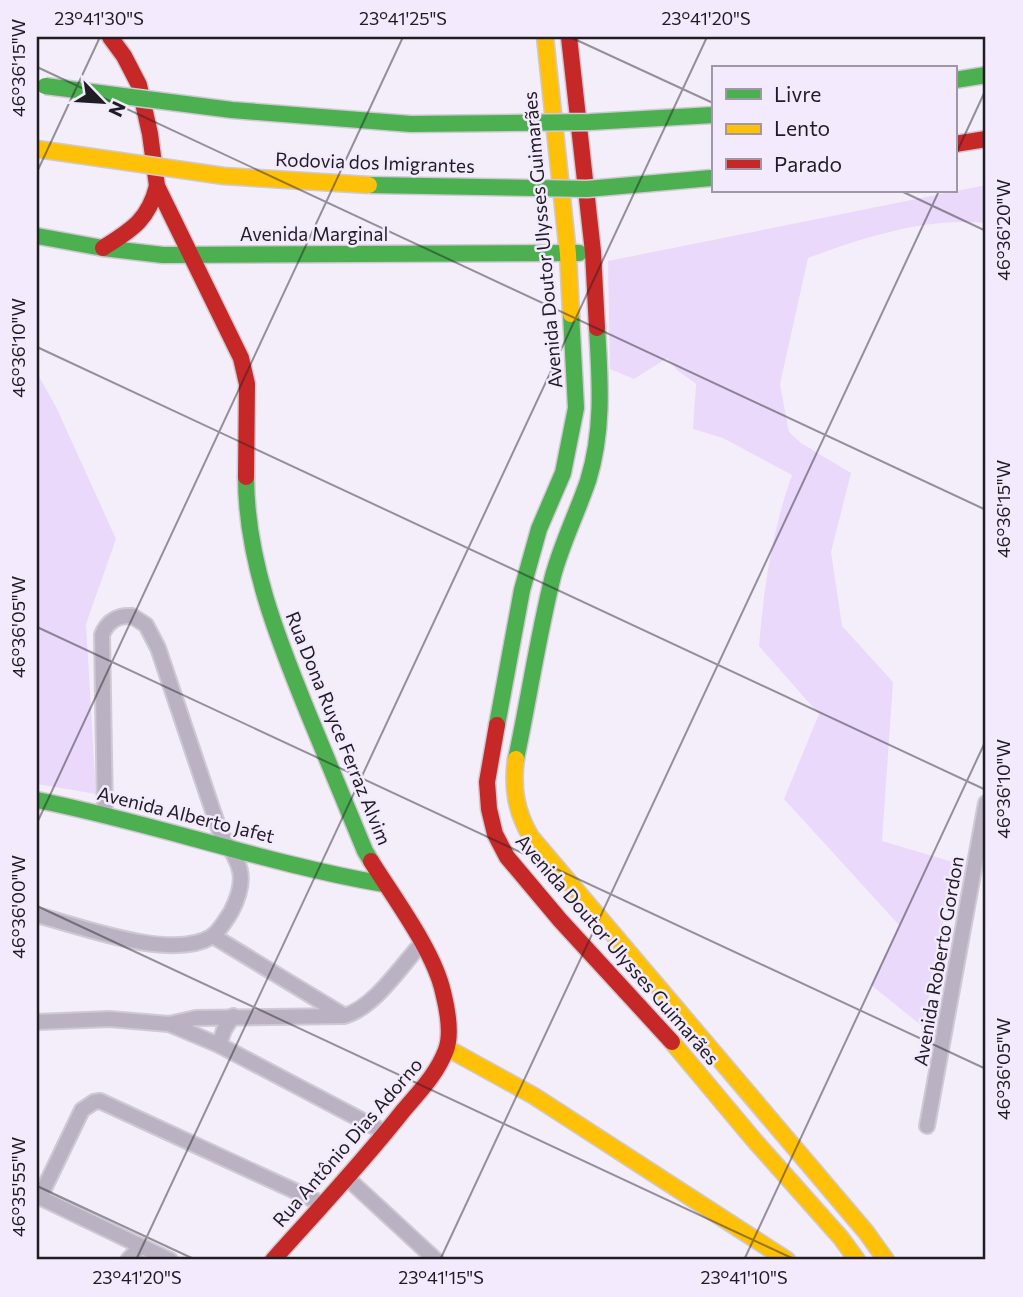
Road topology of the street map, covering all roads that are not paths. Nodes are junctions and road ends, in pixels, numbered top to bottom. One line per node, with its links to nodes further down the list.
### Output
1 (110, 37): 14 (main road, Rua Dona Ruyce Ferraz Alvim)
2 (545, 37): 19 (main road, Avenida Doutor Ulysses Guimarães)
3 (569, 37): 17 (main road, Avenida Doutor Ulysses Guimarães)
4 (986, 75): 5 (main road)
5 (956, 80)
6 (41, 85): 7 (main road, Rodovia dos Imigrantes, bridge)
7 (712, 115)
8 (986, 139): 9 (main road)
9 (956, 144)
10 (986, 148): 12 (main road)
11 (37, 149): 13 (main road, Rodovia dos Imigrantes, bridge)
12 (956, 150)
13 (712, 178)
14 (157, 186): 16 (main road); 18 (main road, Rua Dona Ruyce Ferraz Alvim)
15 (37, 236): 16 (main road, Avenida Marginal)
16 (103, 248): 18 (main road, Avenida Marginal)
17 (593, 252): 19 (main road, Avenida Marginal); 21 (main road, Avenida Doutor Ulysses Guimarães)
18 (189, 254): 19 (main road, Avenida Marginal); 28 (main road, Rua Dona Ruyce Ferraz Alvim)
19 (568, 254): 20 (main road, Avenida Doutor Ulysses Guimarães)
20 (576, 401): 21 (main road); 22 (main road, Avenida Doutor Ulysses Guimarães)
21 (588, 480): 23 (main road, Avenida Doutor Ulysses Guimarães)
22 (554, 494): 23 (main road); 32 (main road, Avenida Doutor Ulysses Guimarães)
23 (553, 577): 35 (main road, Avenida Doutor Ulysses Guimarães)
24 (37, 800): 26 (main road, Avenida Alberto Jafet)
25 (986, 803): 42 (street, Avenida Roberto Gordon)
26 (105, 814): 27 (main road, Avenida Alberto Jafet); 27 (street)
27 (229, 847): 29 (main road, Avenida Alberto Jafet); 33 (street)
28 (365, 851): 29 (main road); 30 (main road, Rua Dona Ruyce Ferraz Alvim)
29 (325, 871): 30 (main road, Avenida Alberto Jafet)
30 (384, 884): 34 (main road, Rua Dona Ruyce Ferraz Alvim)
31 (37, 915): 33 (street)
32 (560, 920): 35 (main road); 49 (main road, Avenida Doutor Ulysses Guimarães)
33 (213, 936): 37 (street)
34 (422, 943): 37 (street); 41 (main road, Rua Dona Ruyce Ferraz Alvim)
35 (638, 966): 47 (main road, Avenida Doutor Ulysses Guimarães)
36 (233, 1016): 37 (street); 39 (street); 40 (street)
37 (344, 1016)
38 (37, 1022): 39 (street)
39 (169, 1024): 40 (street)
40 (219, 1045): 43 (street)
41 (447, 1048): 43 (main road, Rua Antônio Dias Adorno); 54 (main road)
42 (927, 1126)
43 (386, 1133): 44 (main road, Rua Antônio Dias Adorno)
44 (346, 1177): 46 (main road, Rua Antônio Dias Adorno); 53 (street)
45 (38, 1196): 46 (street); 48 (street)
46 (323, 1204): 52 (main road, Rua Antônio Dias Adorno)
47 (875, 1243): 49 (main road); 55 (main road, Avenida Doutor Ulysses Guimarães)
48 (141, 1246): 50 (street); 51 (street)
49 (851, 1259)
50 (128, 1260)
51 (170, 1260)
52 (273, 1260)
53 (434, 1260)
54 (787, 1260)
55 (886, 1260)

